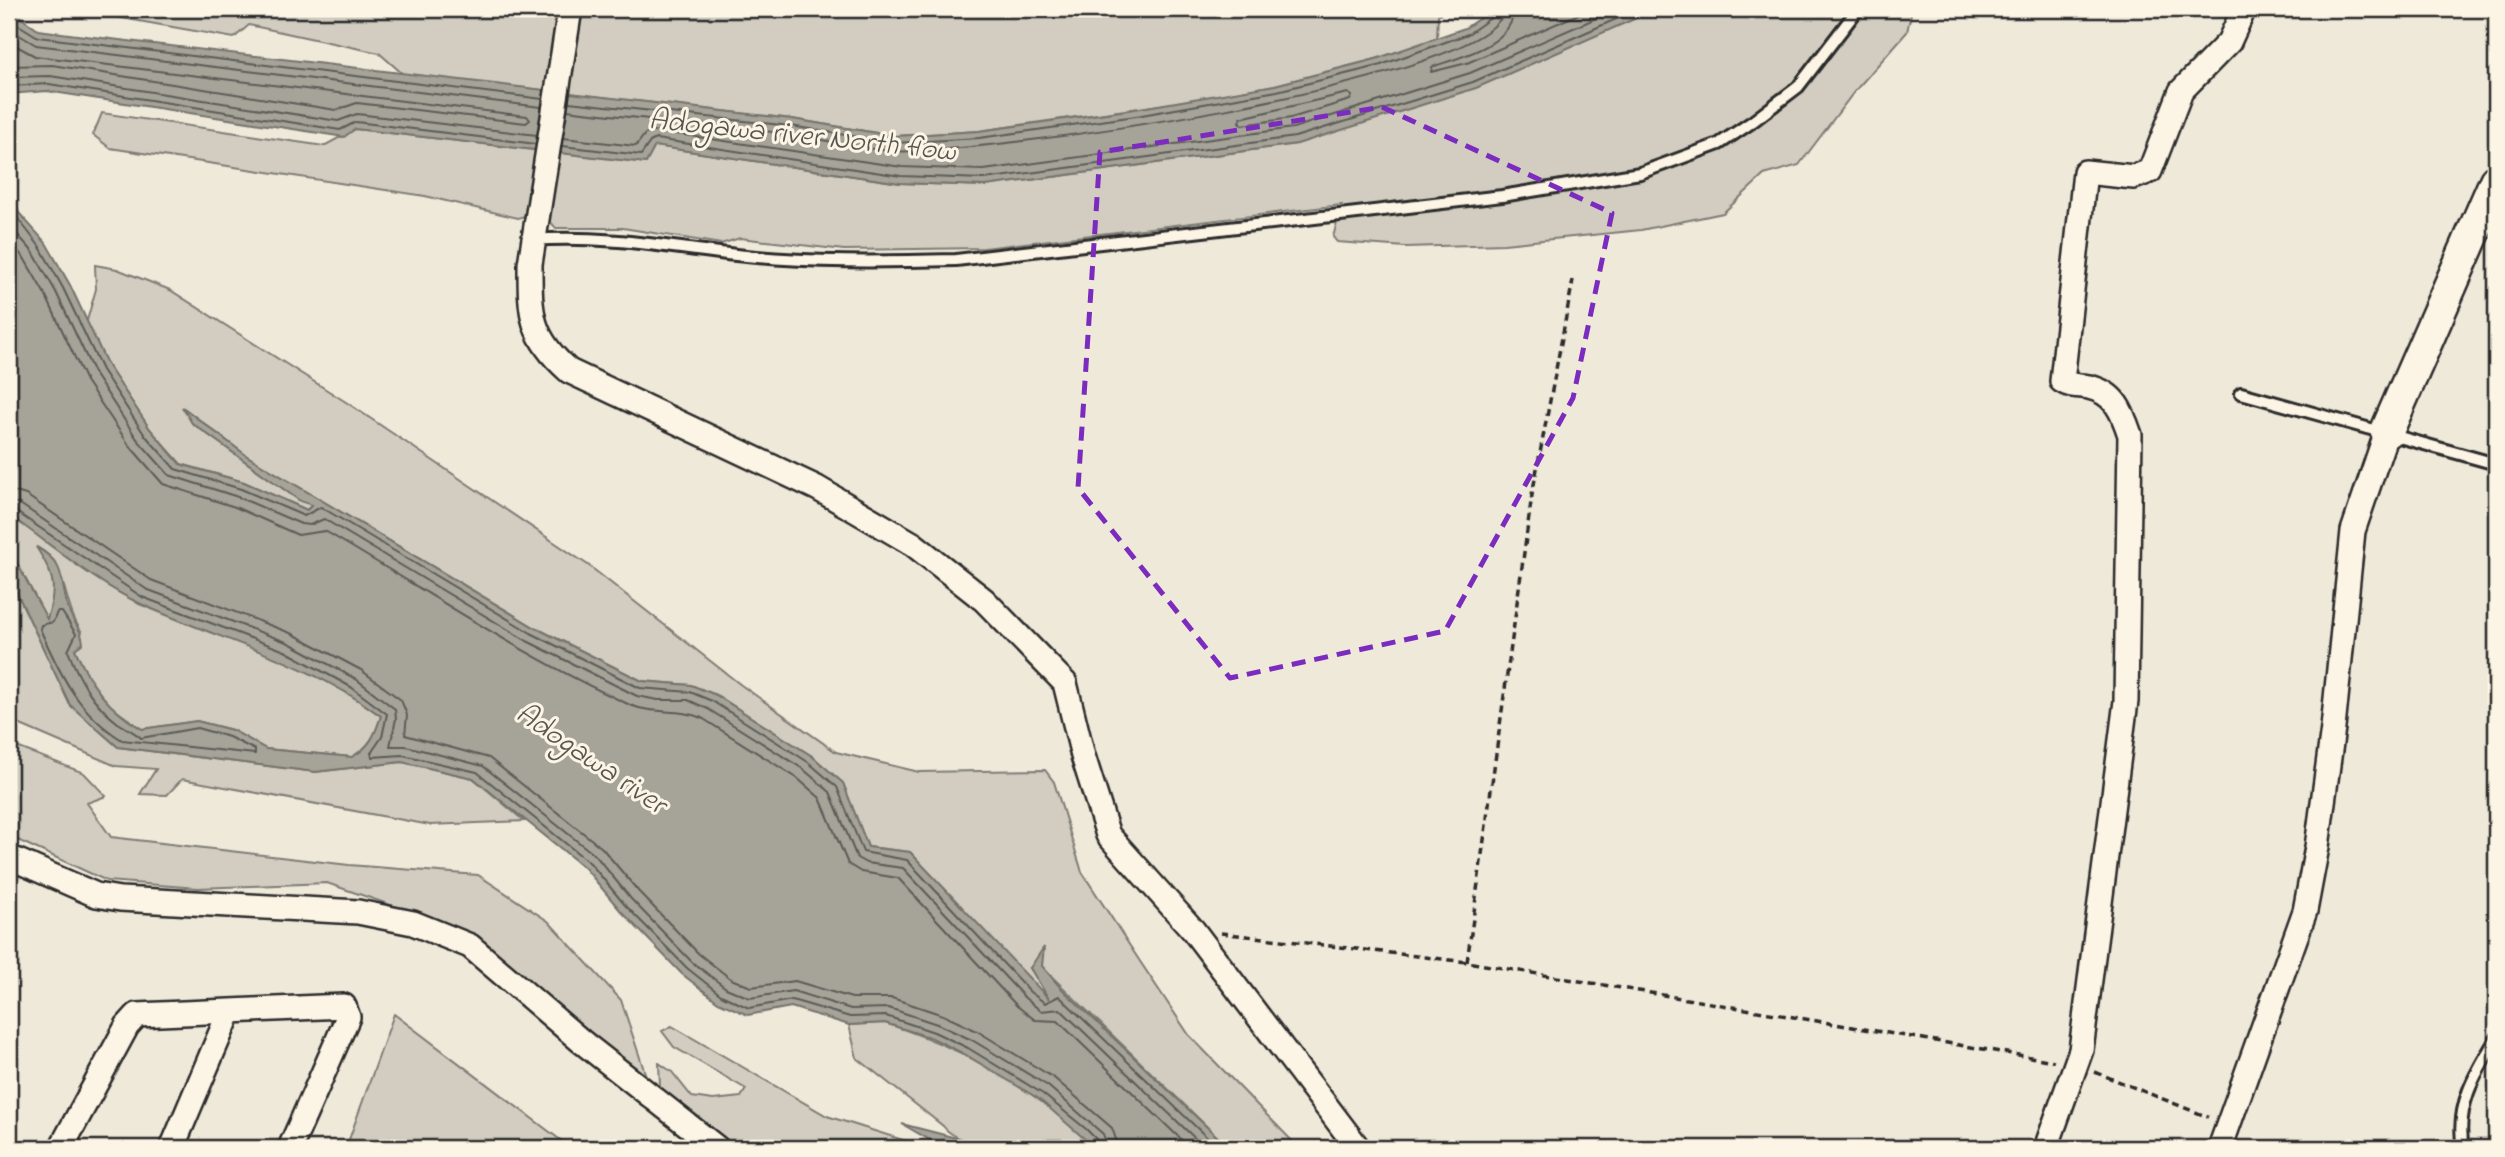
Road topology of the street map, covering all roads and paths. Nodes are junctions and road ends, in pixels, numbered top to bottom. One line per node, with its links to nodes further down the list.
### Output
1 (570, 9): 5 (street)
2 (1858, 9): 5 (lane)
3 (2244, 9): 23 (street)
4 (2496, 181): 8 (main road)
5 (533, 240): 11 (street)
6 (1573, 280): 12 (path)
7 (2242, 393): 8 (lane)
8 (2387, 431): 9 (lane); 17 (street)
9 (2496, 464)
10 (9, 857): 21 (street)
11 (1193, 930): 12 (path); 22 (street)
12 (1467, 962): 15 (path)
13 (230, 1011): 18 (street); 19 (street); 20 (street)
14 (2496, 1039): 25 (lane)
15 (2061, 1062)
16 (2088, 1070): 17 (path)
17 (2230, 1125): 24 (street)
18 (61, 1148)
19 (173, 1148)
20 (290, 1148)
21 (717, 1148)
22 (1358, 1148)
23 (2046, 1148)
24 (2220, 1148)
25 (2463, 1148)

